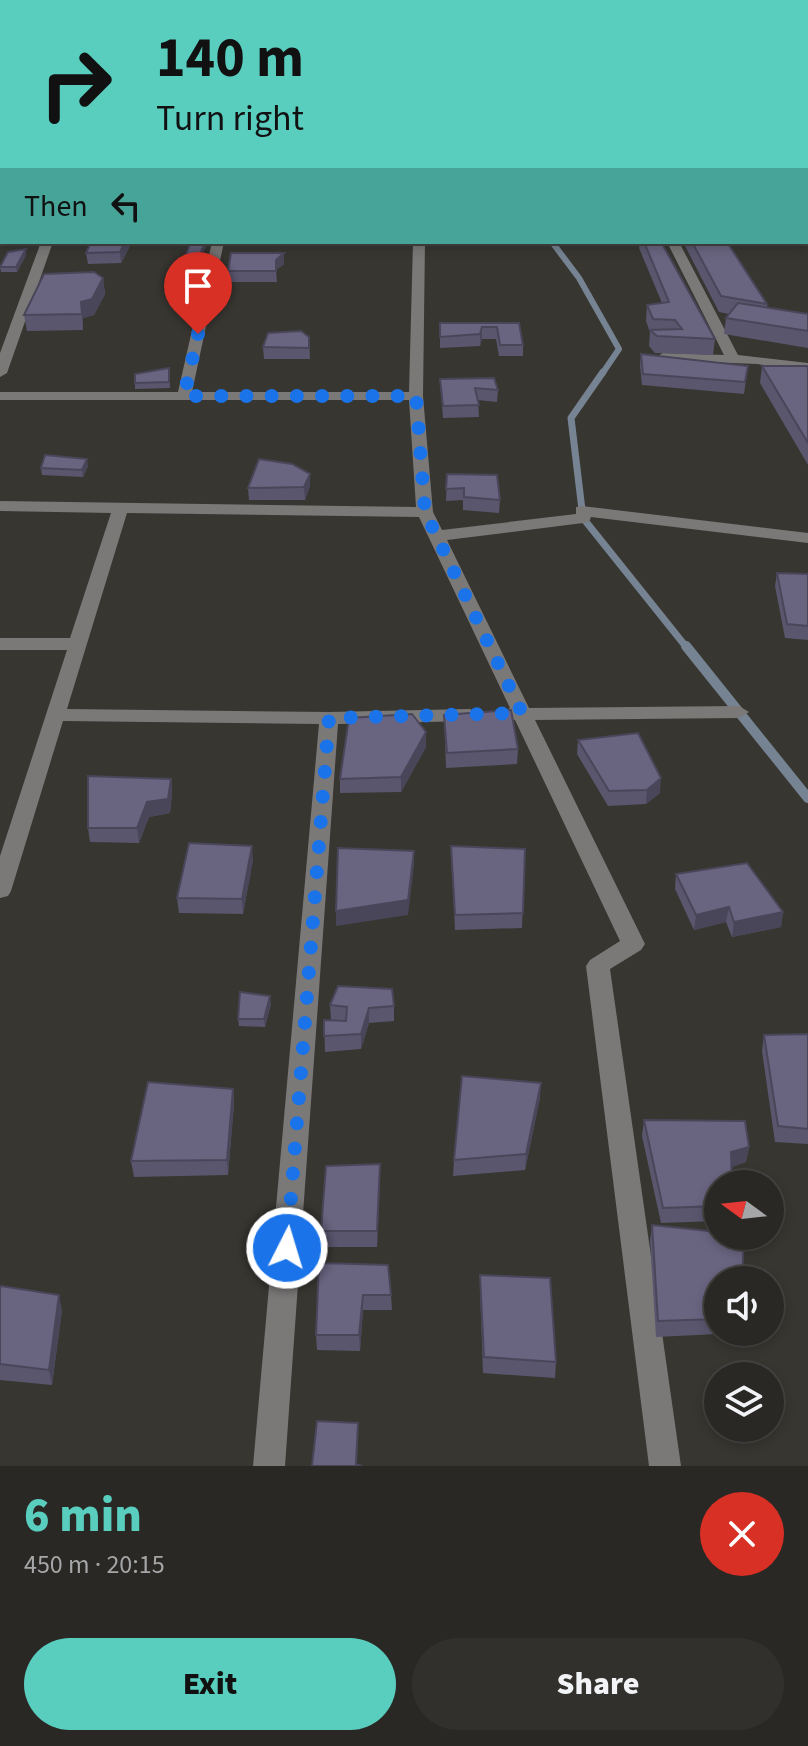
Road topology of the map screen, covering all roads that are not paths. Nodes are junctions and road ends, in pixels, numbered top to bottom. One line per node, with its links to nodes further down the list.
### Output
1 (46, 244): 8 (street)
2 (218, 244): 10 (street)
3 (419, 244): 11 (street)
4 (674, 244): 6 (street)
5 (663, 357): 6 (street)
6 (733, 359): 7 (street)
7 (808, 367)
8 (0, 373)
9 (0, 396): 10 (street)
10 (184, 396): 11 (street)
11 (416, 396): 14 (street)
12 (0, 506): 13 (street)
13 (121, 506): 14 (street); 18 (street)
14 (425, 512): 15 (street)
15 (436, 536): 16 (street); 20 (street)
16 (808, 538)
17 (0, 644): 18 (street)
18 (76, 644): 21 (street)
19 (739, 712): 20 (street)
20 (522, 713): 22 (street); 26 (street)
21 (54, 715): 22 (street); 23 (street)
22 (329, 718): 25 (street)
23 (8, 832): 24 (street)
24 (0, 891)
25 (269, 1466)
26 (665, 1466)

